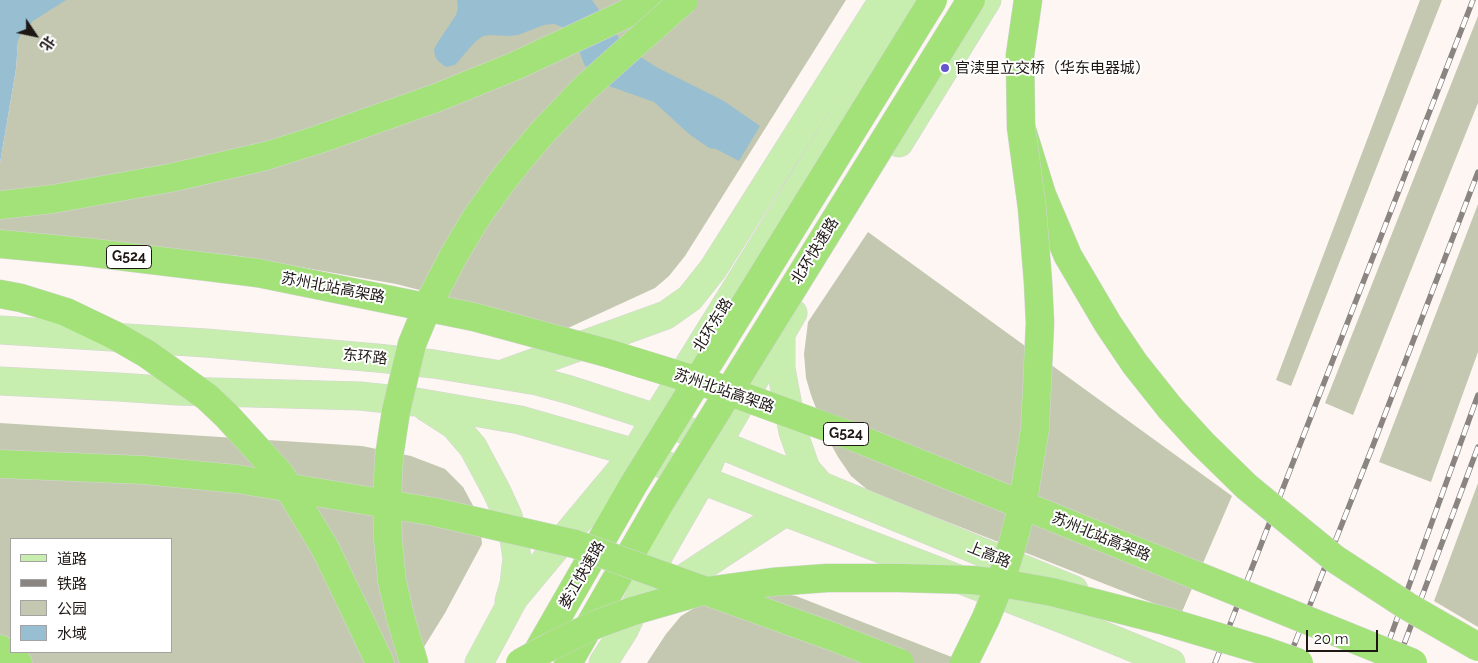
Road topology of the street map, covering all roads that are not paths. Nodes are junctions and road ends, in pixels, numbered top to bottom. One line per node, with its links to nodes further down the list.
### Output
1 (652, 0): 10 (highway)
2 (684, 0): 32 (highway, bridge)
3 (884, 0): 12 (main road)
4 (915, 0): 13 (main road, 北环东路)
5 (933, 0): 26 (highway, 北环快速路, bridge)
6 (971, 0): 36 (highway, 北环快速路, bridge)
7 (987, 0): 15 (main road)
8 (1028, 0): 9 (highway)
9 (1021, 127): 30 (highway, bridge); 39 (highway, bridge)
10 (0, 205)
11 (0, 244): 43 (highway, 苏州北站高架路 / G524, bridge)
12 (713, 269): 13 (main road); 17 (main road)
13 (739, 284): 15 (main road); 20 (main road, 北环东路)
14 (0, 294): 31 (highway, bridge)
15 (786, 324): 21 (main road); 25 (main road)
16 (0, 330): 17 (main road, 东环路)
17 (501, 375): 20 (main road, 东环路)
18 (0, 381): 19 (main road)
19 (416, 402): 22 (main road); 28 (main road)
20 (656, 418): 21 (main road, 东环路); 22 (main road, 北环东路)
21 (718, 444): 24 (main road); 25 (main road, 上高路)
22 (635, 453): 24 (main road); 28 (main road, 北环东路)
23 (0, 464): 38 (highway, bridge)
24 (702, 480): 27 (main road); 29 (main road)
25 (822, 486): 41 (main road, 上高路)
26 (632, 487): 35 (highway, 娄江快速路, bridge)
27 (785, 512): 29 (main road); 40 (main road)
28 (504, 617): 33 (main road, 北环东路)
29 (624, 630): 37 (main road)
30 (1478, 647)
31 (380, 663)
32 (414, 663)
33 (478, 663)
34 (520, 663): 42 (highway, bridge)
35 (532, 663)
36 (568, 663)
37 (603, 663)
38 (900, 663)
39 (964, 663)
40 (1171, 663)
41 (1262, 663)
42 (1299, 663)
43 (1413, 663)

